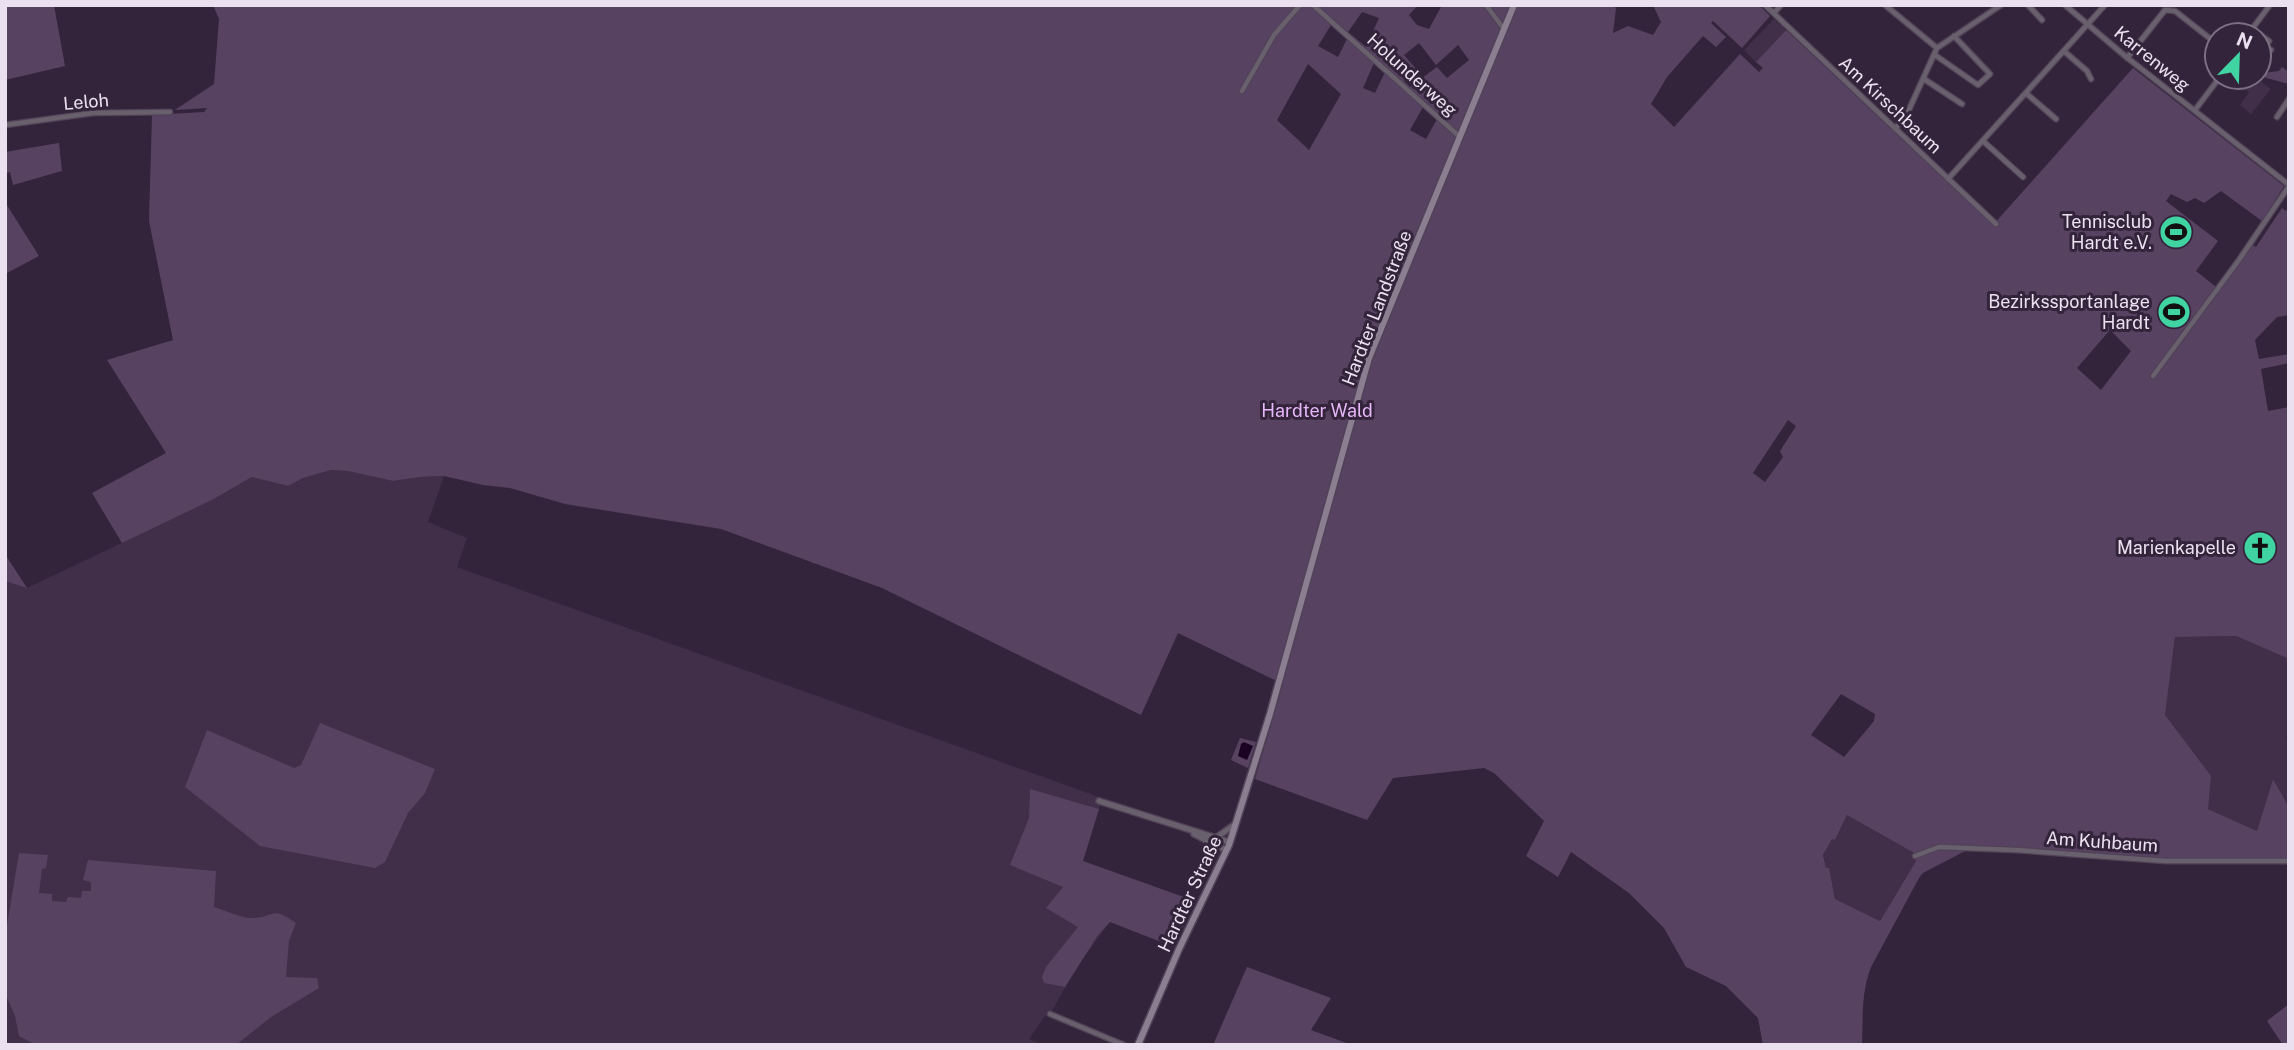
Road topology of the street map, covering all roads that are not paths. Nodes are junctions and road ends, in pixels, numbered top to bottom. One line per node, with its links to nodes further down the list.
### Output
1 (1300, 5): 26 (street)
2 (1313, 5): 37 (street, Holunderweg)
3 (1486, 5): 17 (street)
4 (1514, 5): 17 (main road, Hardter Landstraße)
5 (1765, 5): 13 (street, Am Kirschbaum)
6 (1782, 5): 13 (street)
7 (1885, 5): 20 (street)
8 (2001, 5): 19 (street)
9 (2028, 5): 14 (street)
10 (2065, 5): 16 (street, Karrenweg)
11 (2105, 5): 16 (street)
12 (2270, 6): 15 (street)
13 (1773, 13): 36 (street, Am Kirschbaum)
14 (2042, 20)
15 (2258, 21)
16 (2088, 25): 21 (street); 23 (street, Karrenweg)
17 (1504, 29): 37 (main road, Hardter Landstraße)
18 (2203, 33): 23 (street)
19 (1954, 36): 20 (street); 22 (street)
20 (1937, 48): 22 (street)
21 (2065, 51): 25 (street); 28 (street)
22 (1935, 55): 24 (street)
23 (2127, 58): 31 (street, Karrenweg)
24 (1924, 79): 30 (street); 36 (street)
25 (2091, 79)
26 (1242, 91)
27 (2209, 91): 31 (street)
28 (2027, 93): 34 (street); 38 (street)
29 (2289, 99): 33 (street)
30 (1962, 104)
31 (2195, 110): 41 (street, Karrenweg)
32 (170, 112): 35 (street, Leloh)
33 (2277, 117)
34 (2056, 119)
35 (5, 125)
36 (1895, 128): 40 (street, Am Kirschbaum)
37 (1460, 138): 44 (main road, Hardter Landstraße)
38 (1983, 142): 39 (street); 40 (street)
39 (2023, 177)
40 (1948, 180): 42 (street, Am Kirschbaum)
41 (2289, 186): 43 (street)
42 (1996, 224)
43 (2153, 376)
44 (1259, 751): 46 (main road, Hardter Straße)
45 (1099, 801): 47 (street)
46 (1237, 822): 48 (street); 49 (main road, Hardter Straße)
47 (1185, 830): 48 (street); 49 (street)
48 (1217, 837): 49 (street)
49 (1228, 846): 54 (main road, Hardter Straße)
50 (1915, 856): 51 (street, Am Kuhbaum)
51 (2289, 861)
52 (1050, 1014): 53 (street)
53 (1124, 1045)
54 (1138, 1045)

